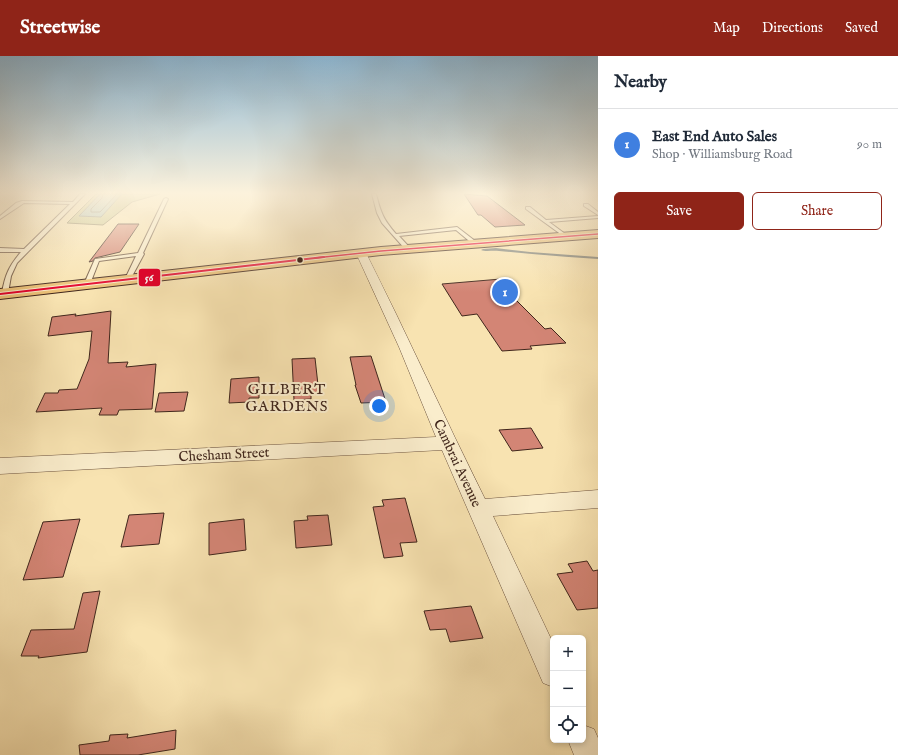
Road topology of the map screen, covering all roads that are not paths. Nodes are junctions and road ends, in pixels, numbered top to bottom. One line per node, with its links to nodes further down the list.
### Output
1 (49, 227): 11 (lane)
2 (153, 227): 13 (lane)
3 (388, 227): 6 (lane)
4 (552, 227): 7 (lane)
5 (598, 234): 7 (main road)
6 (396, 235): 8 (lane); 9 (lane)
7 (566, 237): 8 (main road)
8 (476, 244): 9 (main road)
9 (408, 249): 12 (main road)
10 (0, 250): 11 (lane)
11 (25, 251): 16 (lane)
12 (361, 253): 14 (main road); 17 (street, Cambrai Avenue)
13 (141, 254): 14 (lane); 15 (lane)
14 (128, 279): 15 (main road)
15 (87, 284): 16 (main road)
16 (2, 293)
17 (448, 443): 18 (street, Chesham Street); 20 (street, Cambrai Avenue)
18 (0, 466)
19 (598, 499): 20 (street)
20 (479, 508): 21 (street, Cambrai Avenue)
21 (552, 671)
22 (584, 743): 23 (street)
23 (590, 755)

